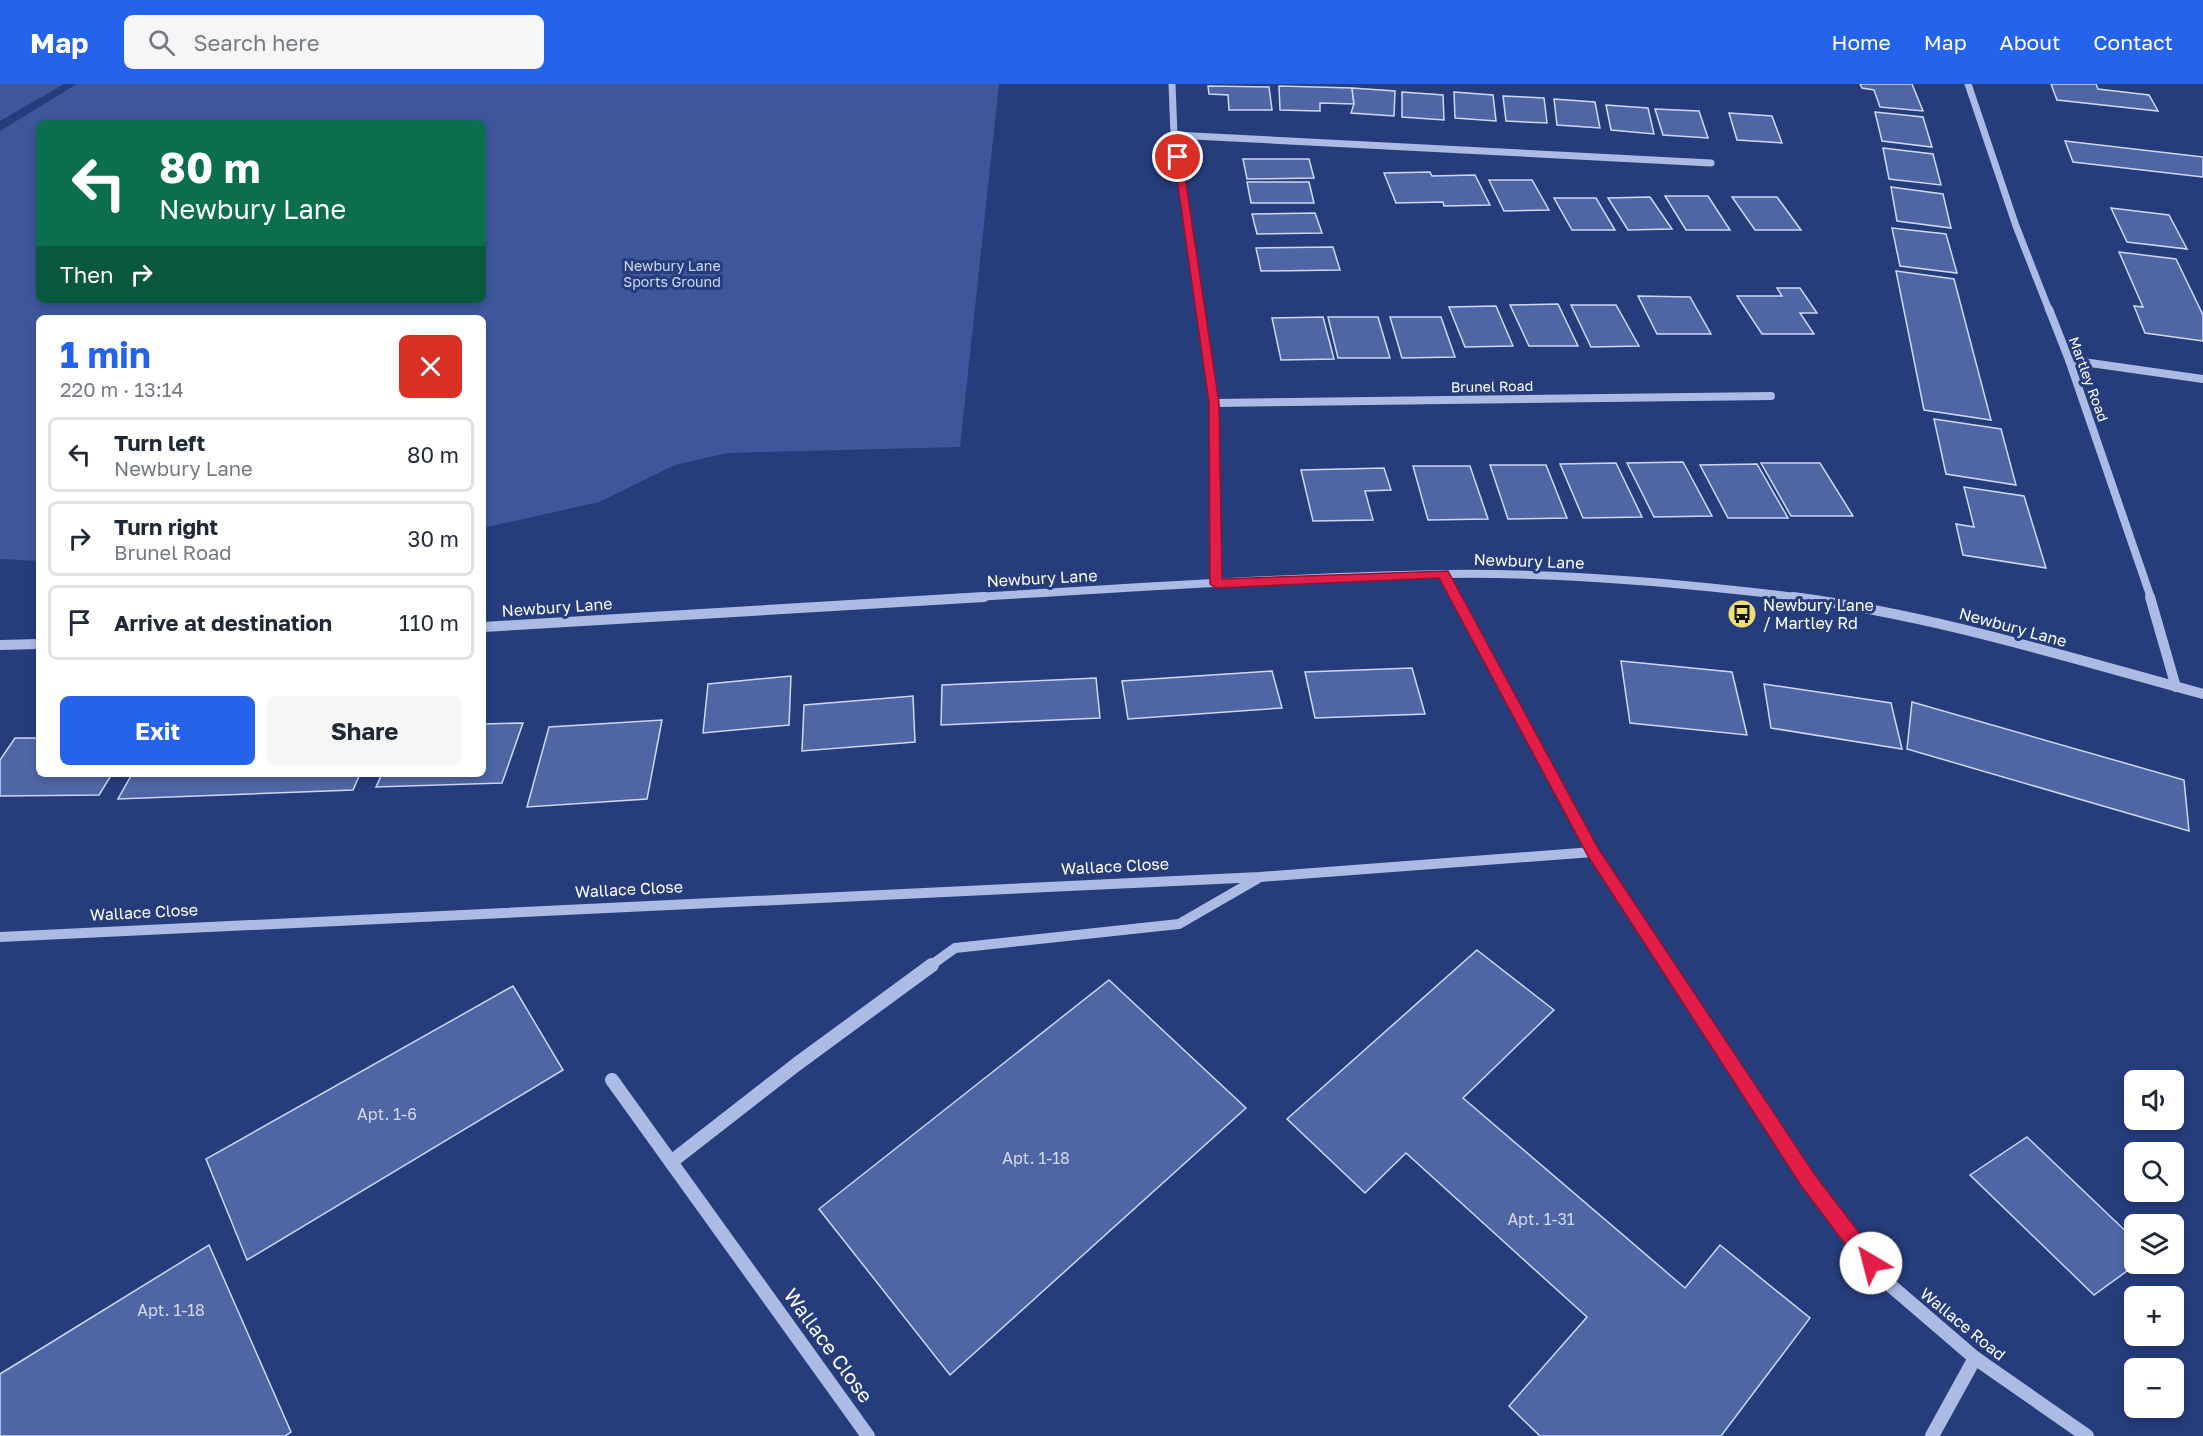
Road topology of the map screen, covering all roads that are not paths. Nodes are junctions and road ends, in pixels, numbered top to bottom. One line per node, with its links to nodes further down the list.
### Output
1 (1172, 84): 3 (street)
2 (1968, 84): 5 (street, Martley Road)
3 (1174, 135): 4 (street); 8 (street)
4 (1711, 163)
5 (2069, 360): 6 (street); 14 (street, Martley Road)
6 (2203, 380)
7 (1771, 396): 8 (street, Brunel Road)
8 (1214, 403): 10 (street)
9 (1443, 574): 10 (street, Newbury Lane); 14 (street, Newbury Lane); 16 (street, Wallace Road)
10 (1216, 584): 11 (street, Newbury Lane)
11 (486, 627)
12 (36, 644): 13 (street)
13 (0, 645)
14 (2176, 687): 15 (street, Newbury Lane)
15 (2203, 694)
16 (1593, 852): 17 (street, Wallace Close); 21 (street, Wallace Road)
17 (1260, 878): 18 (street, Wallace Close); 20 (street, Wallace Close)
18 (0, 937)
19 (612, 1080): 20 (street, Wallace Close)
20 (671, 1162): 22 (street, Wallace Close)
21 (1975, 1358): 23 (street); 24 (street, Wallace Road)
22 (868, 1436)
23 (1932, 1436)
24 (2087, 1436)

